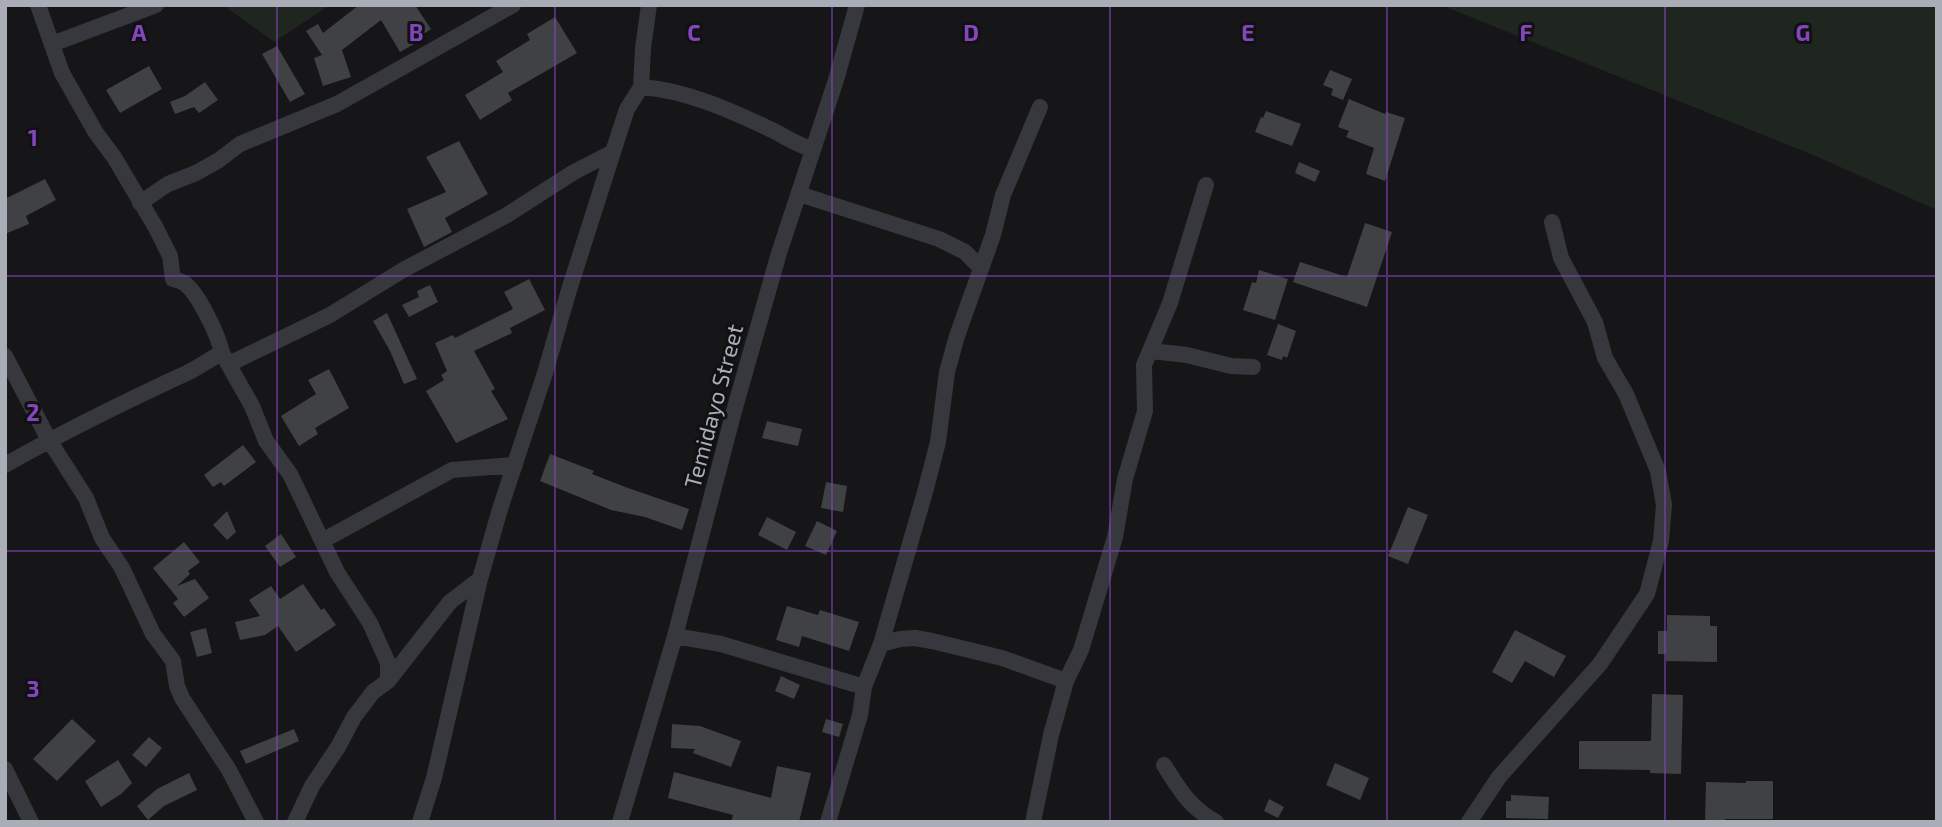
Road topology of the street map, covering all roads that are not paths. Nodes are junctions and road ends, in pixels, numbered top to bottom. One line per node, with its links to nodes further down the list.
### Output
1 (38, 5): 6 (street)
2 (156, 5): 6 (street)
3 (513, 5): 13 (street)
4 (649, 5): 7 (street)
5 (857, 5): 9 (street, Temidayo Street)
6 (52, 44): 13 (street)
7 (641, 87): 9 (street); 10 (street)
8 (1040, 107): 15 (street)
9 (812, 149): 12 (street, Temidayo Street)
10 (613, 152): 18 (street); 22 (street)
11 (1206, 185): 16 (street)
12 (799, 194): 15 (street); 25 (street, Temidayo Street)
13 (141, 203): 18 (street)
14 (1552, 222): 41 (street)
15 (981, 267): 26 (street)
16 (1151, 351): 19 (street); 28 (street)
17 (5, 356): 20 (street)
18 (225, 358): 20 (street); 23 (street)
19 (1253, 367)
20 (49, 440): 21 (street); 34 (street)
21 (5, 465)
22 (515, 465): 23 (street); 24 (street)
23 (322, 541): 27 (street)
24 (480, 579): 27 (street); 36 (street)
25 (675, 636): 29 (street); 37 (street, Temidayo Street)
26 (881, 644): 28 (street); 29 (street)
27 (388, 681): 35 (street)
28 (1066, 681): 39 (street)
29 (864, 687): 38 (street)
30 (1164, 765): 40 (street)
31 (5, 769): 32 (street)
32 (10, 791): 33 (street)
33 (31, 822)
34 (257, 822)
35 (295, 822)
36 (420, 822)
37 (620, 822)
38 (828, 822)
39 (1033, 822)
40 (1216, 822)
41 (1469, 822)

